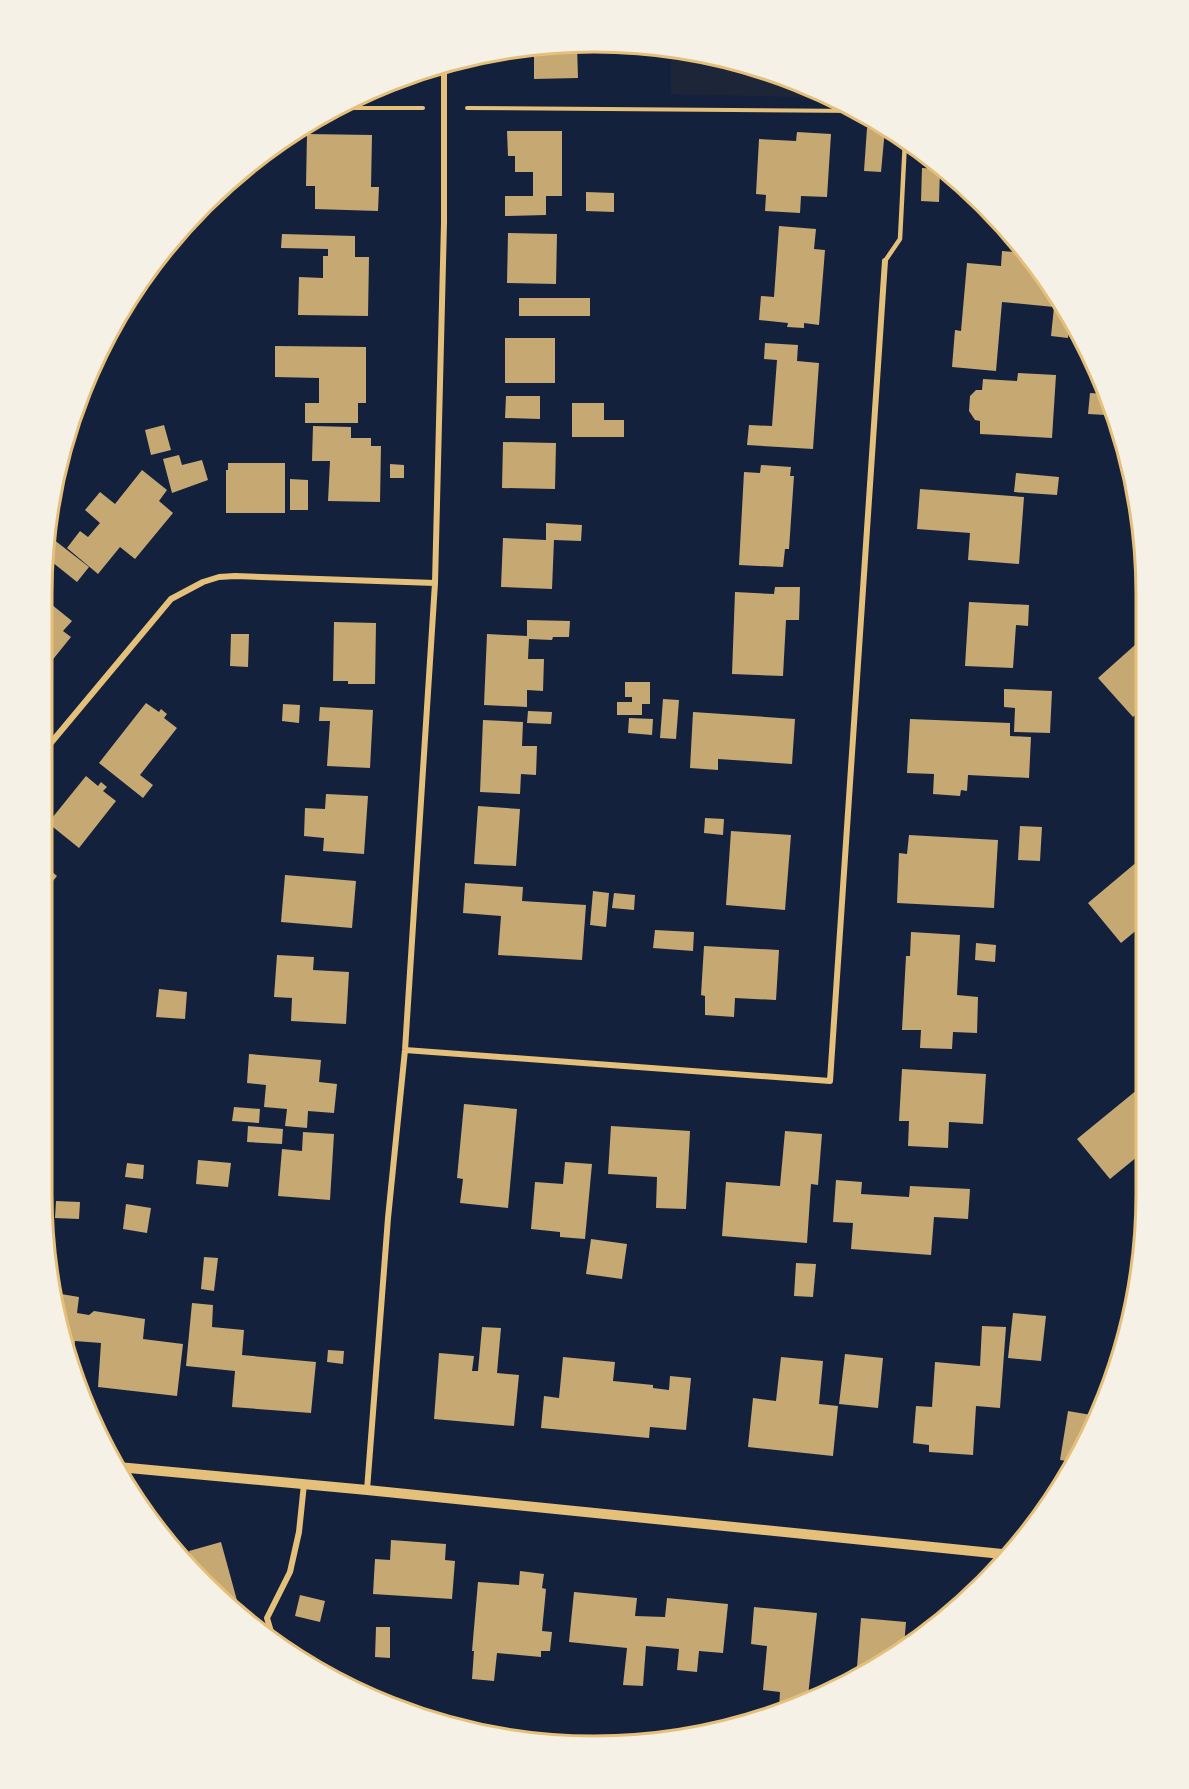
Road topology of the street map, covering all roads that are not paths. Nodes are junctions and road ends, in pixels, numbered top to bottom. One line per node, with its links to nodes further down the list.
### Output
1 (444, 74): 4 (street)
2 (905, 150): 3 (lane)
3 (885, 261): 6 (street)
4 (435, 583): 5 (street); 6 (street)
5 (52, 742)
6 (405, 1050): 9 (street)
7 (126, 1468): 8 (street)
8 (304, 1484): 9 (street); 11 (street)
9 (367, 1490): 10 (street)
10 (1000, 1554)
11 (270, 1628)

